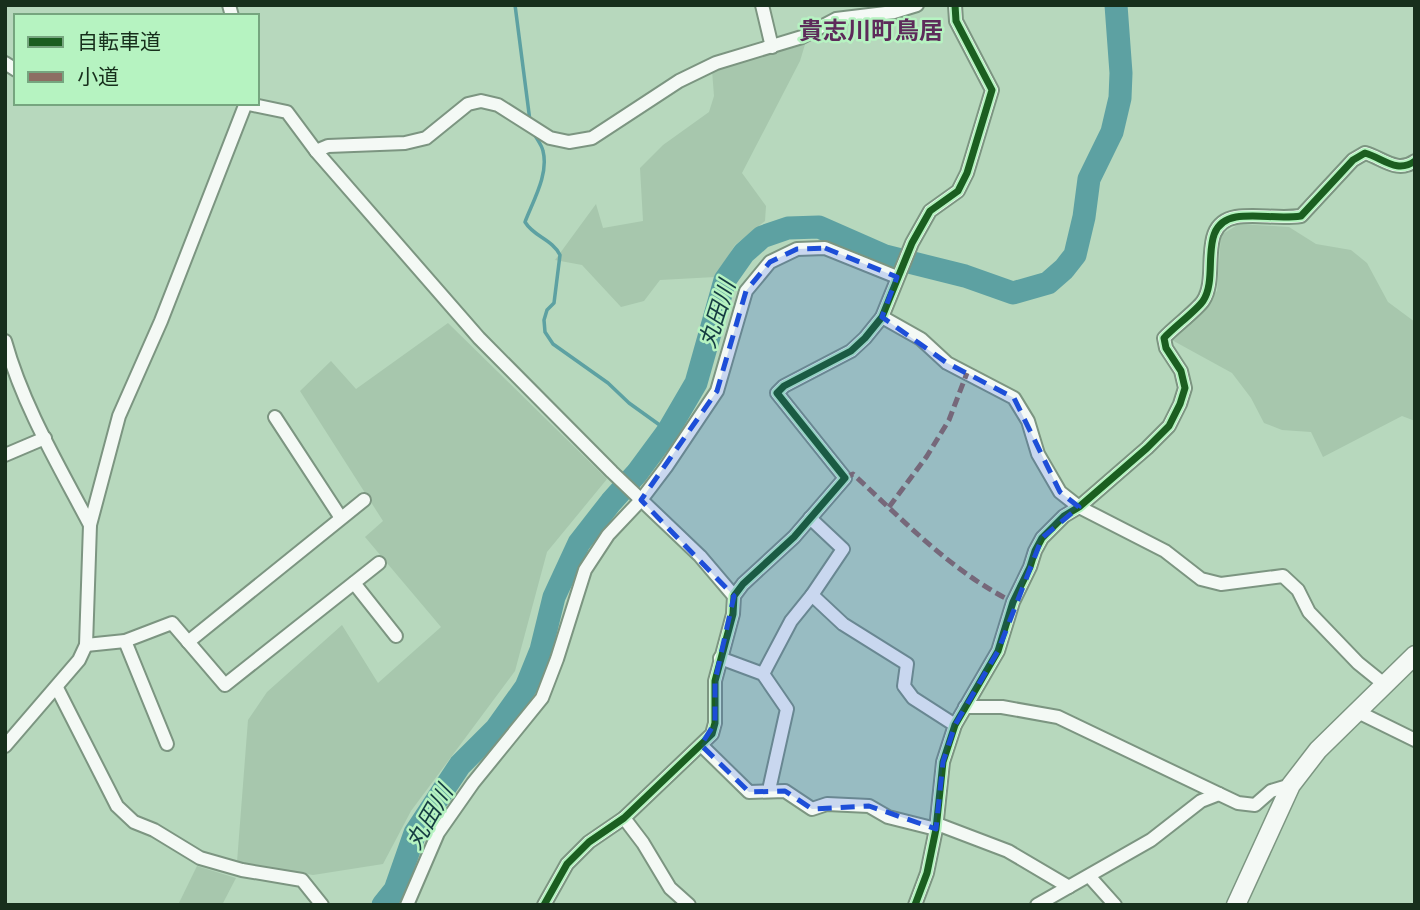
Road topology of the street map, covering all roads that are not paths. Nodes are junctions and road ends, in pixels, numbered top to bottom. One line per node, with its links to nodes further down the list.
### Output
1 (762, 5): 4 (street)
2 (917, 5): 4 (street)
3 (955, 5): 9 (street)
4 (772, 47): 7 (street)
5 (244, 105): 20 (street)
6 (254, 105): 7 (street)
7 (316, 151): 16 (street)
8 (1415, 161): 17 (street)
9 (897, 277): 10 (street); 16 (street)
10 (882, 317): 17 (street); 19 (street)
11 (5, 341): 13 (street)
12 (275, 417): 18 (street)
13 (45, 438): 14 (street); 20 (street)
14 (5, 455)
15 (364, 500): 18 (street)
16 (641, 500): 23 (street); 49 (street)
17 (1079, 508): 32 (street); 34 (street)
18 (341, 517): 27 (street)
19 (810, 518): 23 (street); 24 (street)
20 (90, 525): 28 (street)
21 (379, 563): 22 (street)
22 (354, 583): 25 (street); 27 (street)
23 (734, 596): 30 (street)
24 (812, 596): 31 (street); 36 (street)
25 (396, 636)
26 (125, 641): 27 (street); 28 (street); 38 (street)
27 (188, 642)
28 (86, 645): 33 (street)
29 (1415, 655): 32 (street)
30 (720, 658): 31 (street); 39 (street)
31 (763, 674): 42 (street)
32 (1384, 684): 35 (street)
33 (57, 688): 40 (street); 48 (street)
34 (965, 707): 36 (street); 43 (street)
35 (1358, 712): 37 (street); 41 (street)
36 (955, 725): 45 (street)
37 (1415, 740)
38 (167, 744)
39 (701, 745): 42 (street); 44 (street)
40 (5, 746)
41 (1292, 785): 43 (street); 55 (street)
42 (769, 790): 45 (street)
43 (1219, 794): 46 (street)
44 (624, 818): 50 (street); 51 (street)
45 (937, 827): 47 (street); 52 (street)
46 (1089, 876): 47 (street); 54 (street)
47 (1069, 887): 53 (street)
48 (322, 905)
49 (407, 905)
50 (544, 905)
51 (689, 905)
52 (915, 905)
53 (1037, 905)
54 (1115, 905)
55 (1236, 905)

